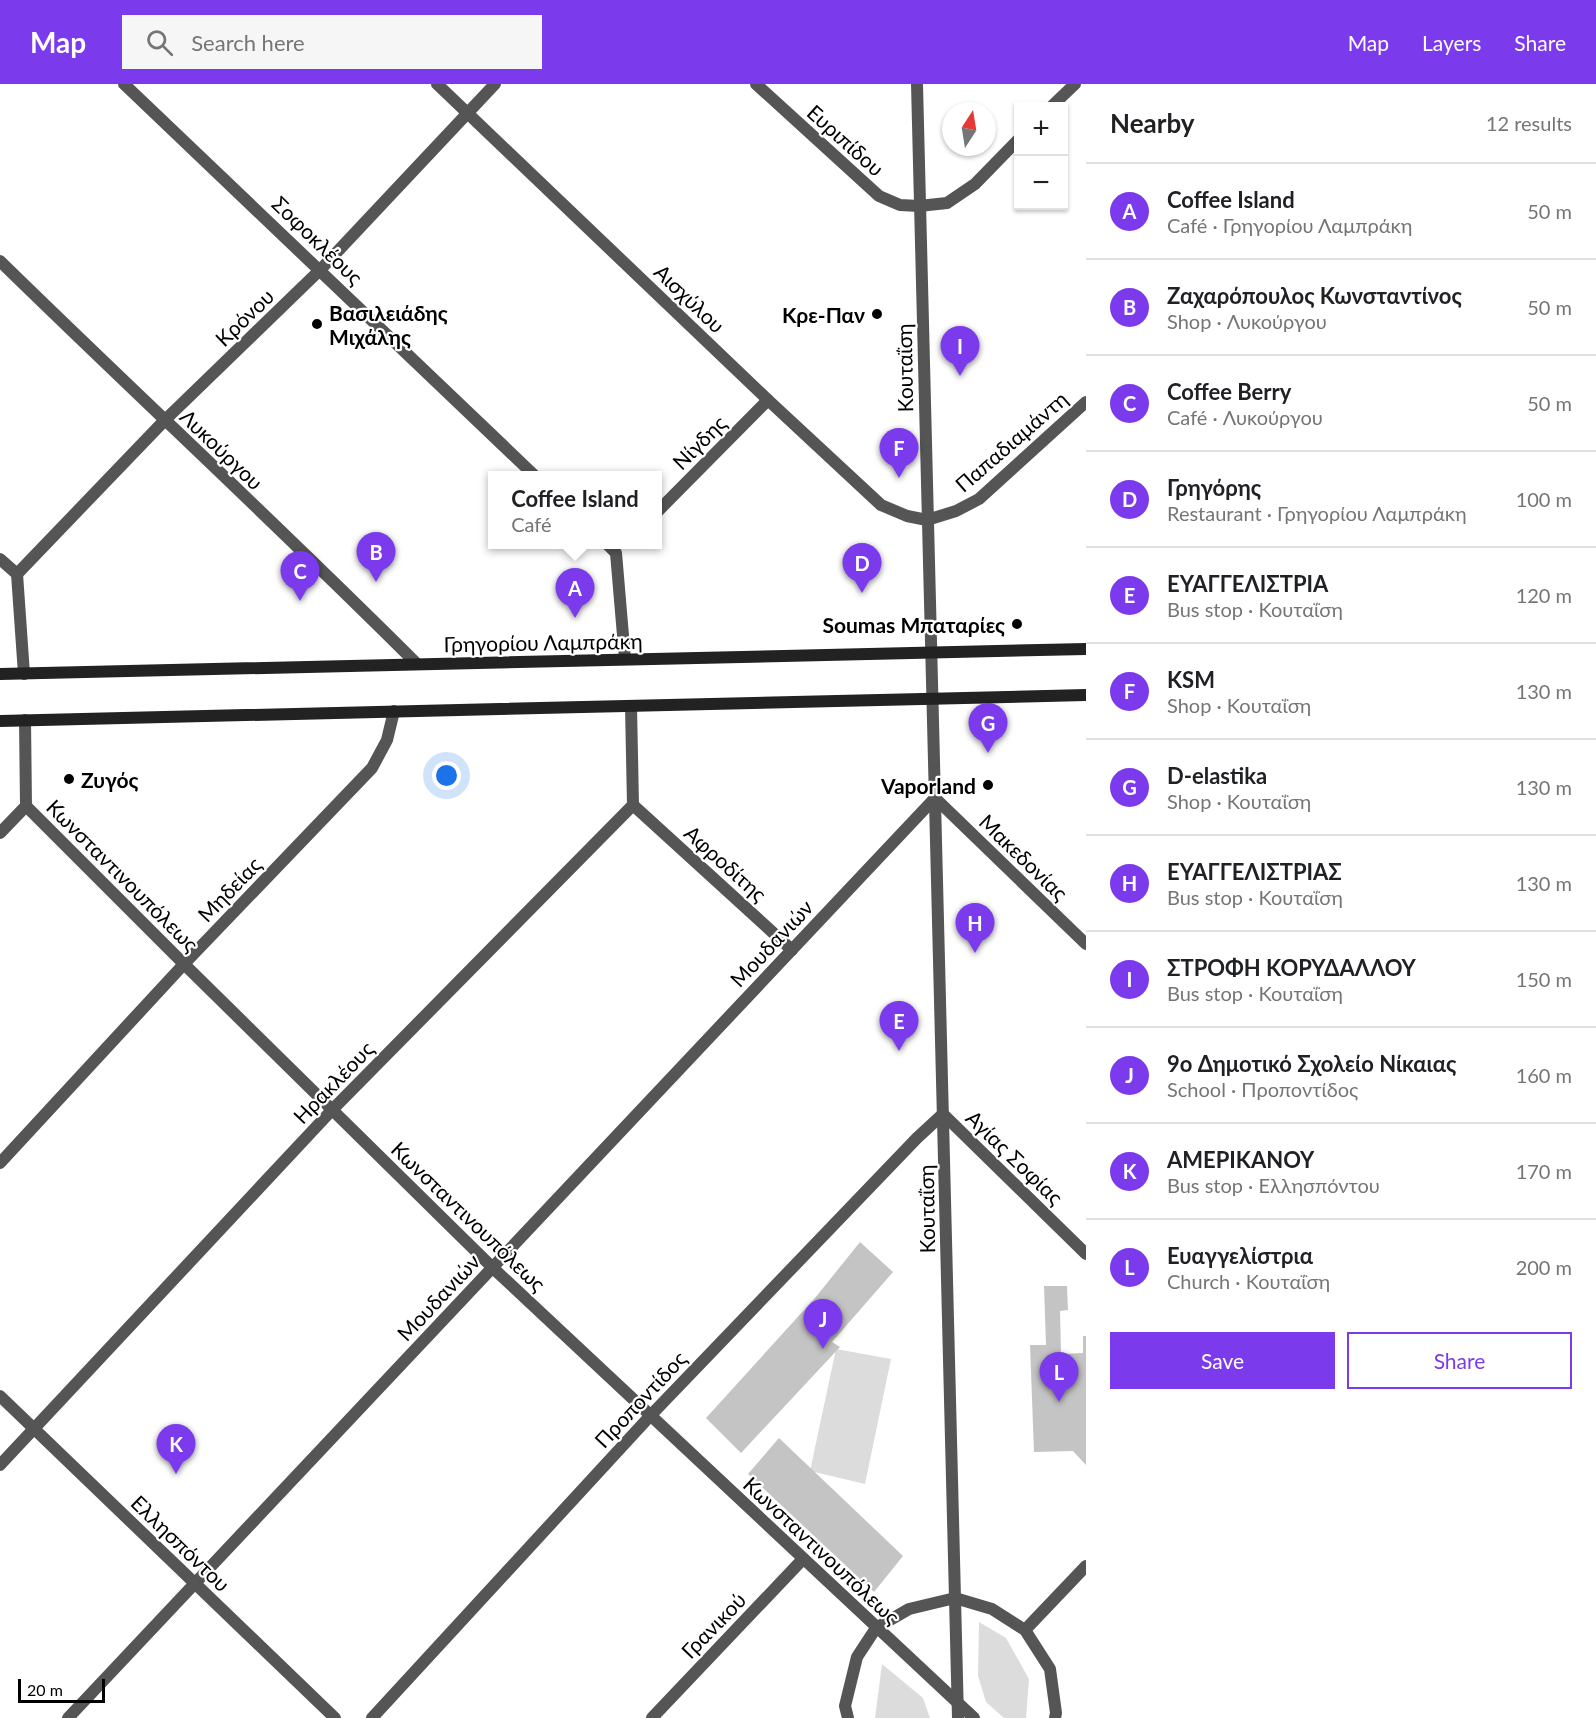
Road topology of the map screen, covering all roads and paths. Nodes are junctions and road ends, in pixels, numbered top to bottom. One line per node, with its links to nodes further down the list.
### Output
1 (124, 84): 12 (street, Σοφοκλέους)
2 (437, 84): 8 (street, Αισχύλου)
3 (495, 84): 8 (street, Κρόνου)
4 (756, 84): 10 (street, Ευριπίδου)
5 (917, 84): 10 (street, Κουταΐση)
6 (1075, 84): 7 (street)
7 (1056, 102)
8 (468, 112): 12 (street, Κρόνου); 13 (street, Αισχύλου)
9 (1014, 144): 10 (street, Ευριπίδου)
10 (919, 206): 18 (street, Κουταΐση)
11 (0, 261): 15 (street, Λυκούργου)
12 (321, 269): 15 (street, Κρόνου); 16 (street, Σοφοκλέους)
13 (768, 400): 17 (street, Νίγδης); 18 (street, Αισχύλου)
14 (1086, 402): 18 (street, Παπαδιαμάντη)
15 (164, 421): 21 (street, Κρόνου); 25 (street, Λυκούργου)
16 (531, 471)
17 (662, 506)
18 (927, 519): 23 (street, Κουταΐση)
19 (616, 549): 24 (street)
20 (0, 559): 21 (street)
21 (16, 574): 27 (street)
22 (1086, 649): 23 (main road, Γρηγορίου Λαμπράκη)
23 (931, 652): 24 (main road, Γρηγορίου Λαμπράκη); 29 (street, Κουταΐση)
24 (626, 659): 25 (main road, Γρηγορίου Λαμπράκη)
25 (417, 664): 27 (main road, Γρηγορίου Λαμπράκη)
26 (0, 674): 27 (main road, Γρηγορίου Λαμπράκη)
27 (24, 674)
28 (1086, 695): 29 (main road)
29 (933, 699): 30 (main road); 34 (street, Κουταΐση)
30 (631, 706): 31 (main road); 35 (street)
31 (394, 711): 32 (main road); 40 (street, Μηδείας)
32 (25, 720): 33 (main road); 36 (street, Κωνσταντινουπόλεως)
33 (0, 721)
34 (935, 798): 38 (street, Μακεδονίας); 39 (street, Μουδανιών); 42 (street, Κουταΐση)
35 (633, 805): 39 (street, Αφροδίτης); 41 (street, Ηρακλέους)
36 (26, 806): 37 (street); 40 (street, Κωνσταντινουπόλεως)
37 (0, 833)
38 (1086, 944)
39 (792, 950): 45 (street, Μουδανιών)
40 (184, 964): 41 (street, Κωνσταντινουπόλεως); 43 (street, Μηδείας)
41 (332, 1110): 45 (street, Κωνσταντινουπόλεως); 48 (street, Ηρακλέους)
42 (943, 1114): 44 (street, Αγίας Σοφίας); 47 (street, Προποντίδος); 53 (street, Κουταΐση)
43 (0, 1163)
44 (1086, 1254)
45 (493, 1268): 47 (street, Κωνσταντινουπόλεως); 52 (street, Μουδανιών)
46 (0, 1396): 48 (street, Ελλησπόντου)
47 (651, 1415): 50 (street, Κωνσταντινουπόλεως); 59 (street, Προποντίδος)
48 (35, 1429): 49 (street, Ηρακλέους); 52 (street, Ελλησπόντου)
49 (0, 1465)
50 (803, 1559): 54 (street, Κωνσταντινουπόλεως); 60 (street, Γρανικού)
51 (1086, 1566): 55 (street)
52 (196, 1584): 57 (street, Μουδανιών); 58 (street, Ελλησπόντου)
53 (955, 1598): 54 (street); 55 (street); 56 (street, Κουταΐση)
54 (876, 1628): 56 (street, Κωνσταντινουπόλεως); 61 (street)
55 (1025, 1630): 64 (street)
56 (957, 1702): 62 (street, Κουταΐση); 63 (street, Κωνσταντινουπόλεως)
57 (68, 1718)
58 (335, 1718)
59 (372, 1718)
60 (652, 1718)
61 (848, 1718)
62 (958, 1718)
63 (974, 1718)
64 (1055, 1718)

